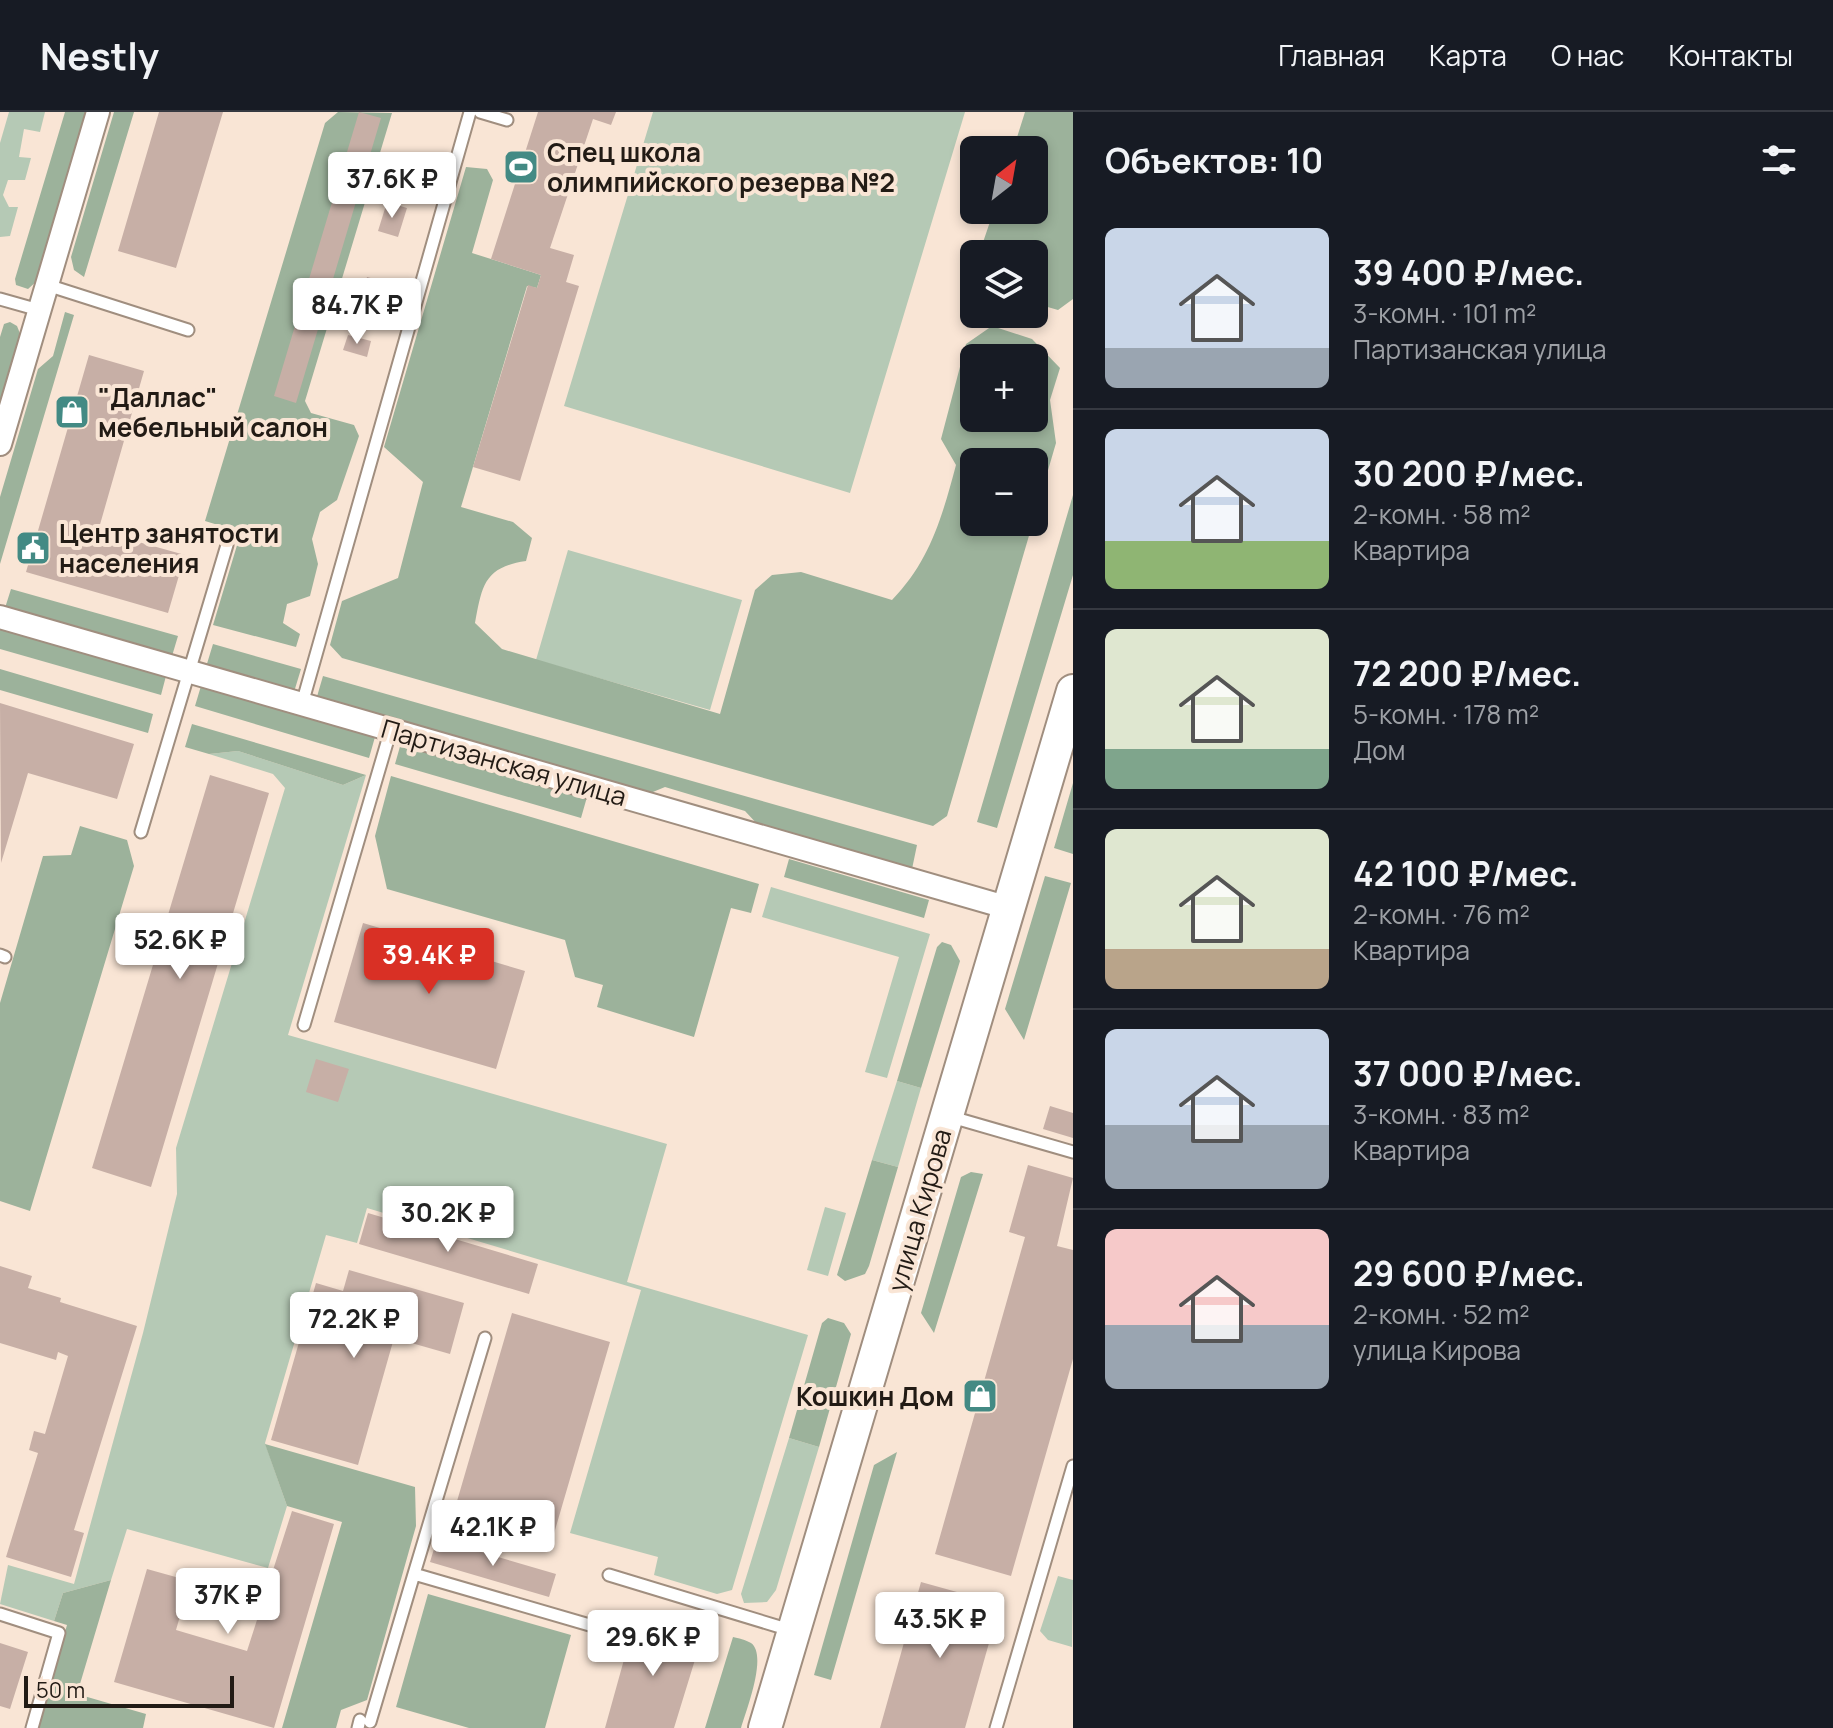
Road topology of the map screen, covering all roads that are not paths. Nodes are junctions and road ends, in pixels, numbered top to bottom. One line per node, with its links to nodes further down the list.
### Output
1 (98, 112): 5 (street)
2 (470, 112): 14 (lane)
3 (480, 112): 4 (lane)
4 (507, 120)
5 (47, 285): 7 (street); 8 (lane)
6 (0, 299): 7 (lane)
7 (39, 310): 9 (street)
8 (188, 330)
9 (0, 444)
10 (227, 545): 12 (lane)
11 (0, 617): 12 (street, Партизанская улица)
12 (189, 671): 14 (street, Партизанская улица); 16 (lane)
13 (1073, 691): 17 (main road, улица Кирова)
14 (302, 704): 15 (street, Партизанская улица)
15 (391, 729): 17 (street, Партизанская улица); 18 (lane)
16 (141, 832)
17 (1009, 908): 19 (main road, улица Кирова)
18 (304, 1025)
19 (947, 1116): 20 (lane); 27 (main road, улица Кирова)
20 (1073, 1152)
21 (485, 1338): 23 (lane)
22 (1073, 1466): 31 (lane)
23 (414, 1574): 26 (lane); 28 (lane)
24 (609, 1575): 27 (lane)
25 (0, 1614): 29 (lane)
26 (593, 1626)
27 (794, 1631): 30 (main road, улица Кирова)
28 (363, 1723)
29 (32, 1728)
30 (765, 1728)
31 (996, 1728)

